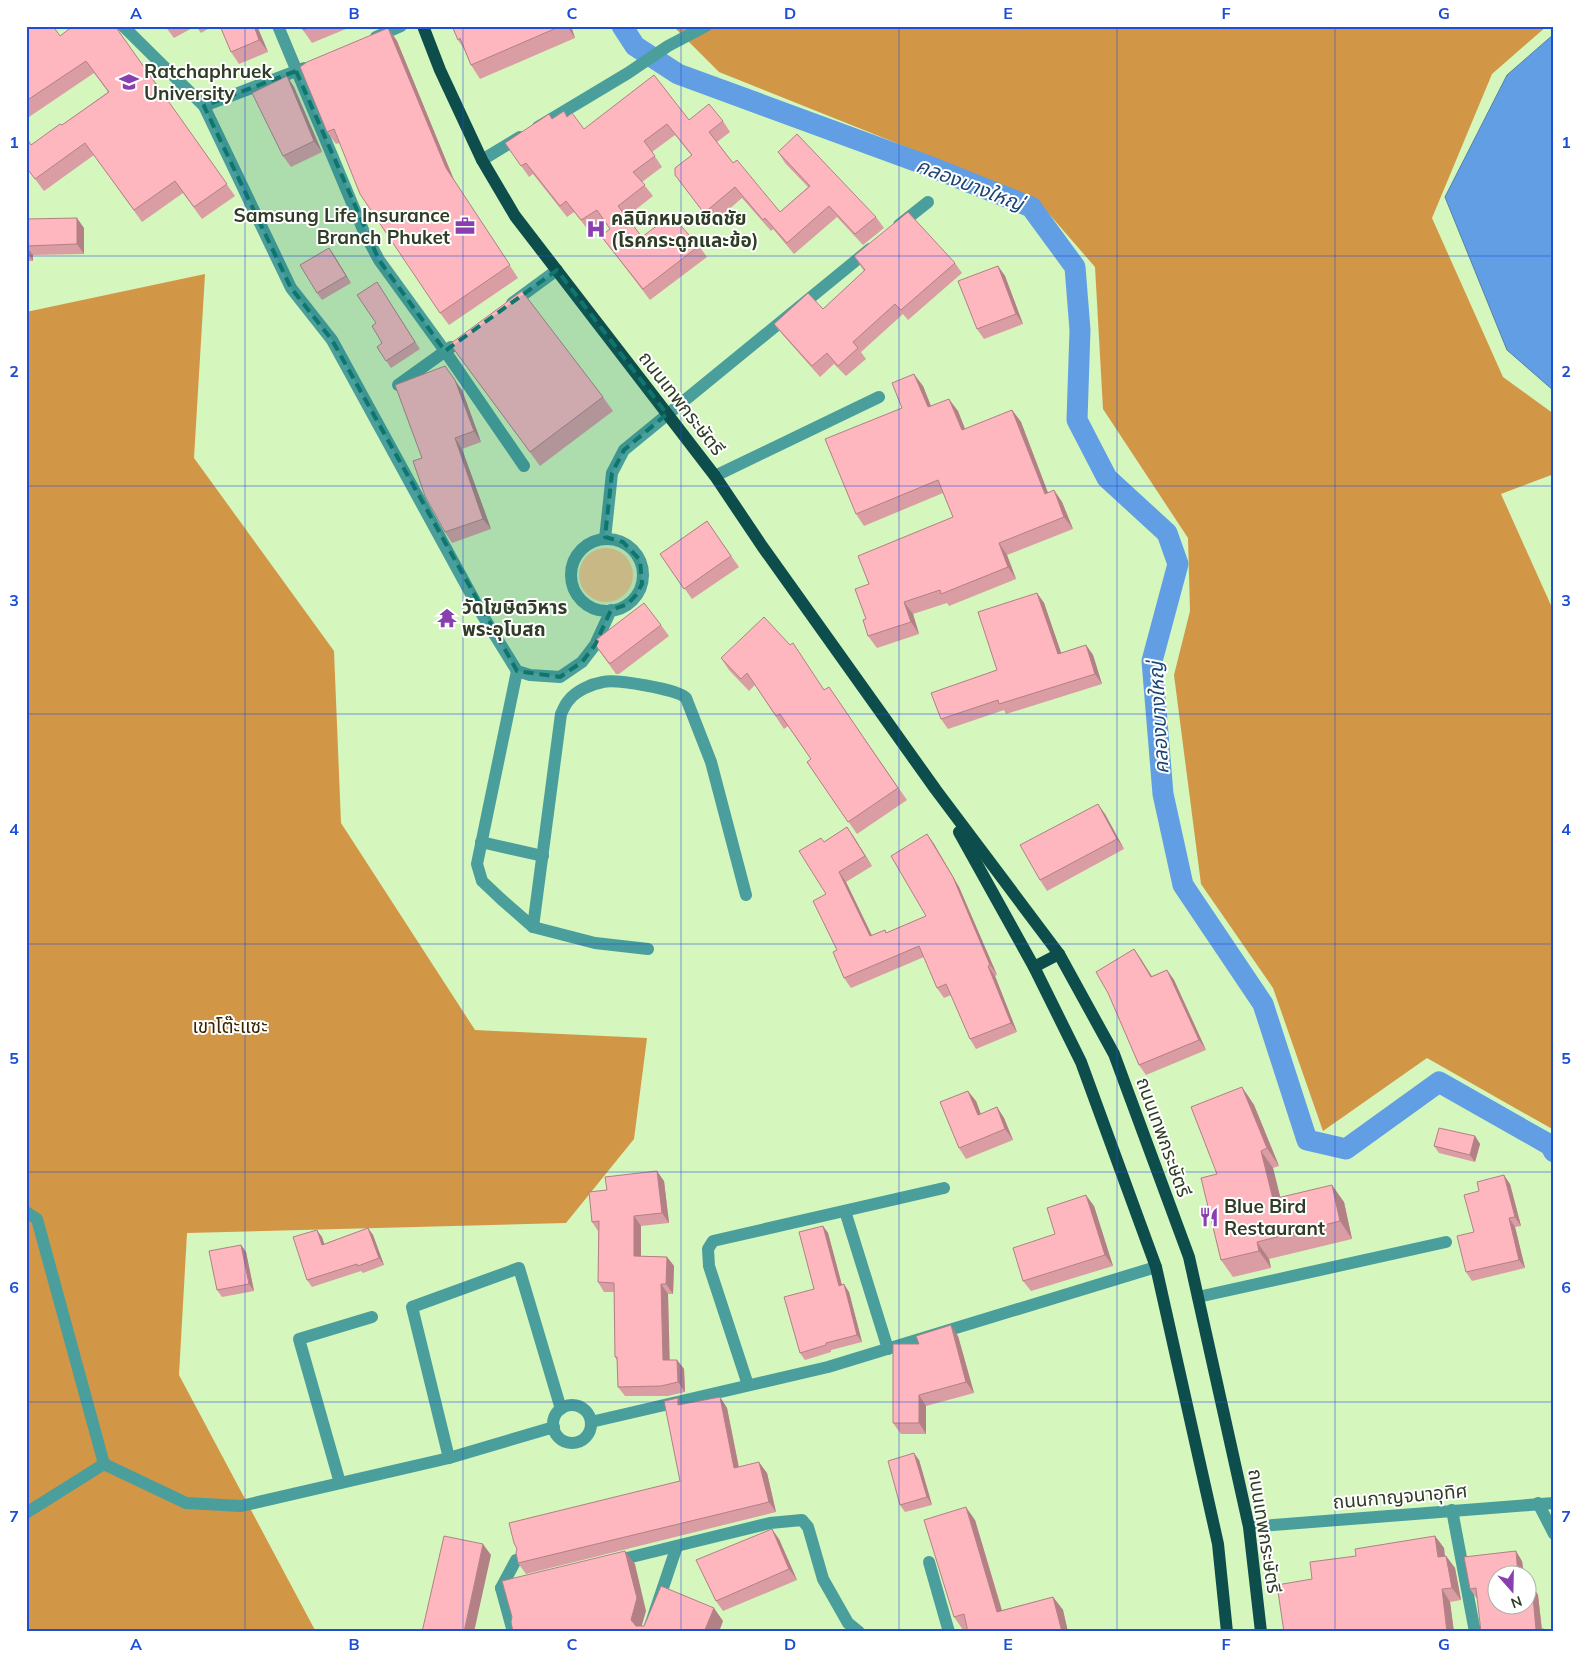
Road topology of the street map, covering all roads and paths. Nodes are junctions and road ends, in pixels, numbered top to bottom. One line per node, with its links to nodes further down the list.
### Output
1 (123, 26): 9 (street)
2 (278, 26): 8 (street)
3 (401, 26): 6 (street)
4 (423, 26): 10 (main road, ถนนเทพกระษัตรี)
5 (706, 26): 10 (street)
6 (366, 41)
7 (314, 64): 8 (street)
8 (296, 71): 9 (street); 15 (street)
9 (204, 106): 23 (street)
10 (482, 160): 12 (main road, ถนนเทพกระษัตรี)
11 (928, 202): 18 (street)
12 (557, 270): 13 (street); 18 (main road, ถนนเทพกระษัตรี)
13 (501, 311)
14 (461, 340): 15 (street)
15 (445, 351): 16 (street); 19 (street)
16 (398, 385)
17 (879, 397): 20 (street)
18 (667, 414): 20 (main road, ถนนเทพกระษัตรี); 21 (street)
19 (524, 466)
20 (715, 476): 24 (main road, ถนนเทพกระษัตรี)
21 (605, 539): 22 (street); 22 (street)
22 (611, 610): 23 (street)
23 (516, 671): 25 (street)
24 (936, 790): 30 (main road, ถนนเทพกระษัตรี); 31 (main road, ถนนเทพกระษัตรี)
25 (481, 842): 26 (street); 28 (street)
26 (543, 856): 27 (street); 28 (street)
27 (746, 895)
28 (533, 927): 29 (street)
29 (648, 949)
30 (1058, 954): 31 (main road); 37 (main road, ถนนเทพกระษัตรี)
31 (1034, 967): 36 (main road, ถนนเทพกระษัตรี)
32 (944, 1188): 33 (street)
33 (845, 1211): 39 (street); 40 (street)
34 (26, 1212): 45 (street)
35 (1446, 1242): 37 (street)
36 (1156, 1267): 39 (street); 63 (main road, ถนนเทพกระษัตรี)
37 (1198, 1297): 51 (main road, ถนนเทพกระษัตรี)
38 (372, 1318): 46 (street)
39 (888, 1349): 40 (street)
40 (748, 1385): 42 (street)
41 (561, 1409): 42 (street); 43 (street); 44 (street)
42 (591, 1422): 43 (street)
43 (554, 1427): 44 (street)
44 (450, 1458): 46 (street)
45 (104, 1464): 46 (street); 50 (street)
46 (340, 1483)
47 (1538, 1503): 48 (street, ถนนกาญจนาอุทิศ); 49 (street, ถนนกาญจนาอุทิศ); 52 (street)
48 (1554, 1503)
49 (1452, 1510): 51 (street, ถนนกาญจนาอุทิศ); 65 (street)
50 (26, 1513)
51 (1249, 1527): 64 (main road, ถนนเทพกระษัตรี)
52 (1554, 1534)
53 (677, 1546): 56 (street); 60 (street); 61 (street)
54 (516, 1560): 58 (street)
55 (929, 1562): 62 (street)
56 (603, 1564)
57 (528, 1582): 58 (street)
58 (500, 1588): 59 (street)
59 (512, 1632)
60 (648, 1632)
61 (859, 1632)
62 (949, 1632)
63 (1227, 1632)
64 (1261, 1632)
65 (1475, 1632)

